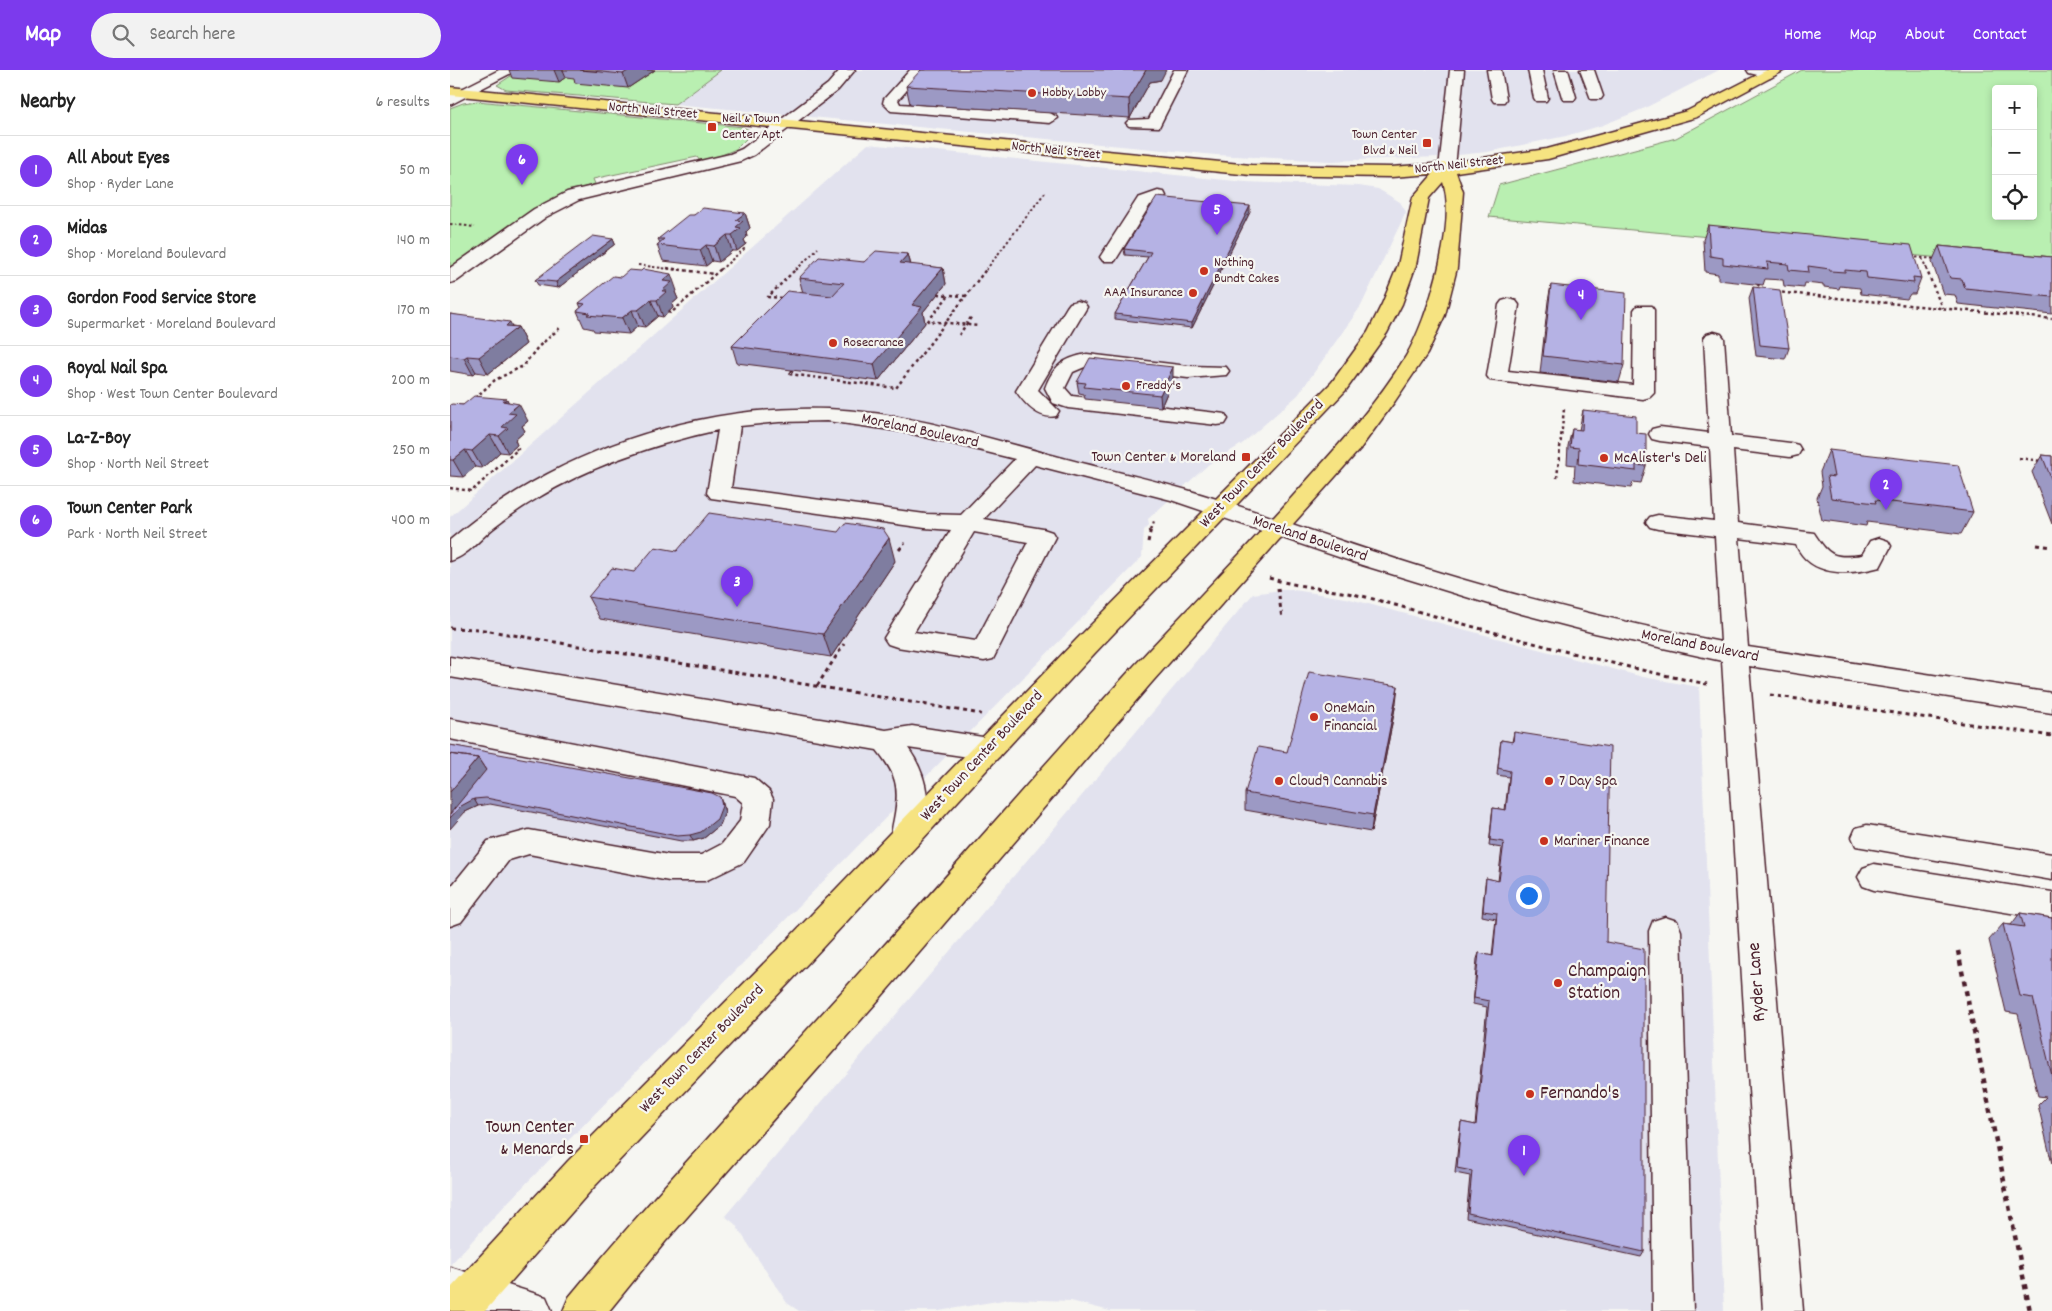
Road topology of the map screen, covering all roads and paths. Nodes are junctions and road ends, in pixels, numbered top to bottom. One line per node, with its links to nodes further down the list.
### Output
1 (510, 70): 13 (street)
2 (848, 70): 22 (street)
3 (918, 70): 19 (street)
4 (1181, 70): 21 (street)
5 (1457, 70): 23 (street)
6 (1494, 70): 7 (street)
7 (1508, 70)
8 (1535, 70): 16 (street)
9 (1561, 70): 15 (street)
10 (1587, 70): 14 (street)
11 (1754, 70): 12 (street)
12 (1774, 72): 20 (main road, North Neil Street)
13 (457, 92): 17 (street); 22 (main road, North Neil Street)
14 (1596, 96)
15 (1569, 97)
16 (1541, 98)
17 (450, 101)
18 (1674, 103): 20 (main road)
19 (1050, 118)
20 (1658, 122): 23 (main road, North Neil Street)
21 (1134, 123)
22 (788, 124): 23 (main road, North Neil Street); 36 (street)
23 (1447, 168): 71 (main road, West Town Center Boulevard); 75 (main road)
24 (1046, 191): 40 (path)
25 (1158, 196): 29 (street)
26 (740, 248): 35 (path)
27 (818, 248): 32 (path)
28 (1903, 256): 30 (path)
29 (1109, 257)
30 (1922, 258): 31 (path); 44 (path)
31 (1940, 260)
32 (804, 263): 33 (path); 41 (path)
33 (814, 264)
34 (638, 265): 35 (path)
35 (715, 274): 46 (path)
36 (450, 277)
37 (1757, 284): 44 (path)
38 (938, 294): 39 (path)
39 (949, 295): 40 (path); 49 (path)
40 (966, 296): 49 (path)
41 (787, 299)
42 (1509, 304): 45 (street)
43 (1077, 307): 59 (street)
44 (1942, 308): 48 (path)
45 (1644, 310)
46 (668, 312)
47 (972, 316): 50 (path)
48 (2052, 319)
49 (946, 323): 50 (path); 55 (path)
50 (966, 325): 51 (path); 53 (path)
51 (979, 326)
52 (561, 327): 57 (path)
53 (959, 335)
54 (1714, 338): 63 (street, Ryder Lane)
55 (793, 370)
56 (1219, 371): 60 (street)
57 (470, 402)
58 (1564, 409): 69 (path)
59 (1048, 411)
60 (1217, 419)
61 (730, 422): 66 (street, Moreland Boulevard); 74 (street); 81 (street, Moreland Boulevard)
62 (1660, 434): 63 (street)
63 (1721, 442): 65 (street); 76 (street, Ryder Lane)
64 (513, 449): 70 (path)
65 (1790, 450)
66 (1030, 456): 71 (street, Moreland Boulevard); 74 (street)
67 (2020, 458): 68 (path)
68 (2044, 461)
69 (1557, 478)
70 (450, 488)
71 (1219, 508): 75 (street, Moreland Boulevard); 97 (main road, West Town Center Boulevard)
72 (1155, 519): 78 (path)
73 (1658, 522): 76 (street)
74 (967, 524): 74 (street)
75 (1277, 529): 87 (street, Moreland Boulevard); 108 (main road)
76 (1728, 530): 79 (street); 87 (street, Ryder Lane)
77 (2037, 545): 80 (path)
78 (1148, 546)
79 (1879, 546)
80 (2052, 547)
81 (450, 553)
82 (1266, 577): 89 (path)
83 (1278, 588): 84 (path)
84 (1282, 618)
85 (450, 628): 90 (path)
86 (844, 644): 90 (path)
87 (1736, 654): 92 (street, Moreland Boulevard); 110 (street, Ryder Lane)
88 (450, 667): 96 (street)
89 (1703, 683)
90 (817, 686): 93 (path)
91 (1774, 696): 95 (path)
92 (2052, 703)
93 (982, 714)
94 (450, 729): 103 (street)
95 (2052, 736)
96 (886, 741): 97 (street); 98 (street)
97 (989, 749): 98 (main road, West Town Center Boulevard)
98 (906, 836): 106 (main road, West Town Center Boulevard)
99 (1867, 837): 100 (street)
100 (2052, 867)
101 (1874, 877): 102 (street)
102 (2052, 906)
103 (450, 912)
104 (1665, 931): 109 (street)
105 (1958, 951): 111 (path)
106 (460, 1298): 107 (street)
107 (532, 1311)
108 (583, 1311)
109 (1673, 1311)
110 (1783, 1311)
111 (2030, 1311)

